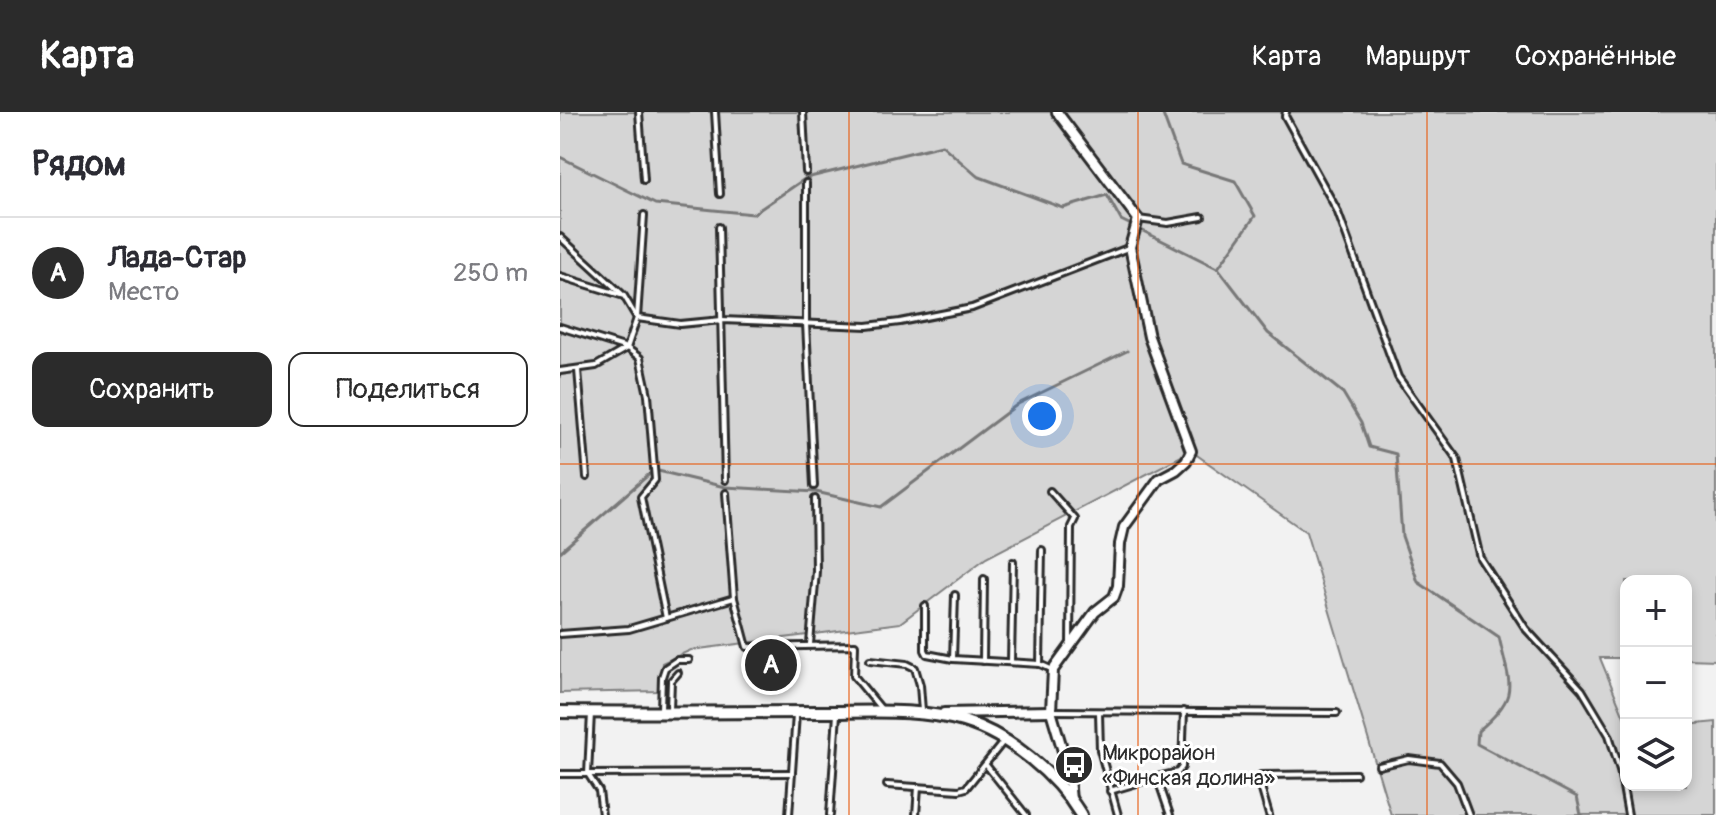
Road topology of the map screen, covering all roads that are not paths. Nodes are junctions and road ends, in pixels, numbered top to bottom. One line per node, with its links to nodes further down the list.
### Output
1 (639, 112): 7 (lane)
2 (715, 112): 9 (lane)
3 (803, 112): 6 (lane)
4 (1057, 112): 12 (street)
5 (1286, 112): 82 (lane)
6 (806, 172)
7 (644, 180)
8 (806, 183): 20 (lane)
9 (720, 194)
10 (644, 215): 18 (lane)
11 (1202, 217): 12 (lane)
12 (1138, 219): 15 (street)
13 (719, 227): 19 (lane)
14 (560, 237): 17 (lane)
15 (1130, 247): 20 (lane); 40 (street)
16 (560, 276): 17 (lane)
17 (624, 296): 18 (lane)
18 (637, 318): 19 (lane); 22 (lane)
19 (722, 320): 20 (lane); 26 (lane)
20 (806, 323): 27 (lane)
21 (560, 327): 22 (lane)
22 (627, 348): 23 (lane); 37 (lane)
23 (578, 370): 24 (lane); 25 (lane)
24 (560, 371)
25 (587, 477)
26 (725, 480)
27 (814, 486)
28 (1050, 491): 40 (lane)
29 (726, 493): 35 (lane)
30 (815, 499): 39 (lane)
31 (1042, 550): 46 (lane)
32 (1013, 562): 45 (lane)
33 (984, 579): 44 (lane)
34 (955, 595): 41 (lane)
35 (734, 598): 37 (lane); 39 (lane)
36 (925, 606): 41 (lane)
37 (666, 618): 38 (lane)
38 (560, 634)
39 (810, 644): 55 (lane)
40 (1070, 647): 47 (street)
41 (953, 659): 44 (lane)
42 (689, 660): 52 (lane)
43 (870, 660): 59 (lane)
44 (983, 661): 45 (lane)
45 (1011, 661): 46 (lane)
46 (1040, 664): 47 (lane)
47 (1053, 670): 49 (street)
48 (678, 673): 52 (lane)
49 (1051, 711): 56 (lane); 59 (street); 71 (street)
50 (1184, 711): 56 (lane); 58 (lane); 67 (lane)
51 (560, 712): 57 (street)
52 (666, 712): 53 (street); 57 (street)
53 (796, 712): 54 (street); 63 (lane)
54 (837, 712): 55 (street); 74 (lane)
55 (883, 712): 59 (street)
56 (1099, 712): 70 (lane)
57 (591, 713): 65 (lane)
58 (1337, 713)
59 (924, 714): 60 (street)
60 (1004, 740): 61 (lane); 71 (street)
61 (986, 765): 69 (lane); 76 (lane)
62 (1379, 766): 81 (lane)
63 (792, 773): 65 (lane); 73 (lane)
64 (560, 774): 65 (lane)
65 (588, 774): 72 (lane)
66 (1356, 774): 80 (lane)
67 (1157, 777): 70 (lane); 79 (lane)
68 (887, 785): 69 (lane)
69 (918, 787): 75 (lane)
70 (1110, 791): 78 (lane)
71 (1071, 801): 77 (street)
72 (602, 815)
73 (789, 815)
74 (830, 815)
75 (916, 815)
76 (1026, 815)
77 (1081, 815)
78 (1118, 815)
79 (1170, 815)
80 (1269, 815)
81 (1469, 815)
82 (1628, 815)

